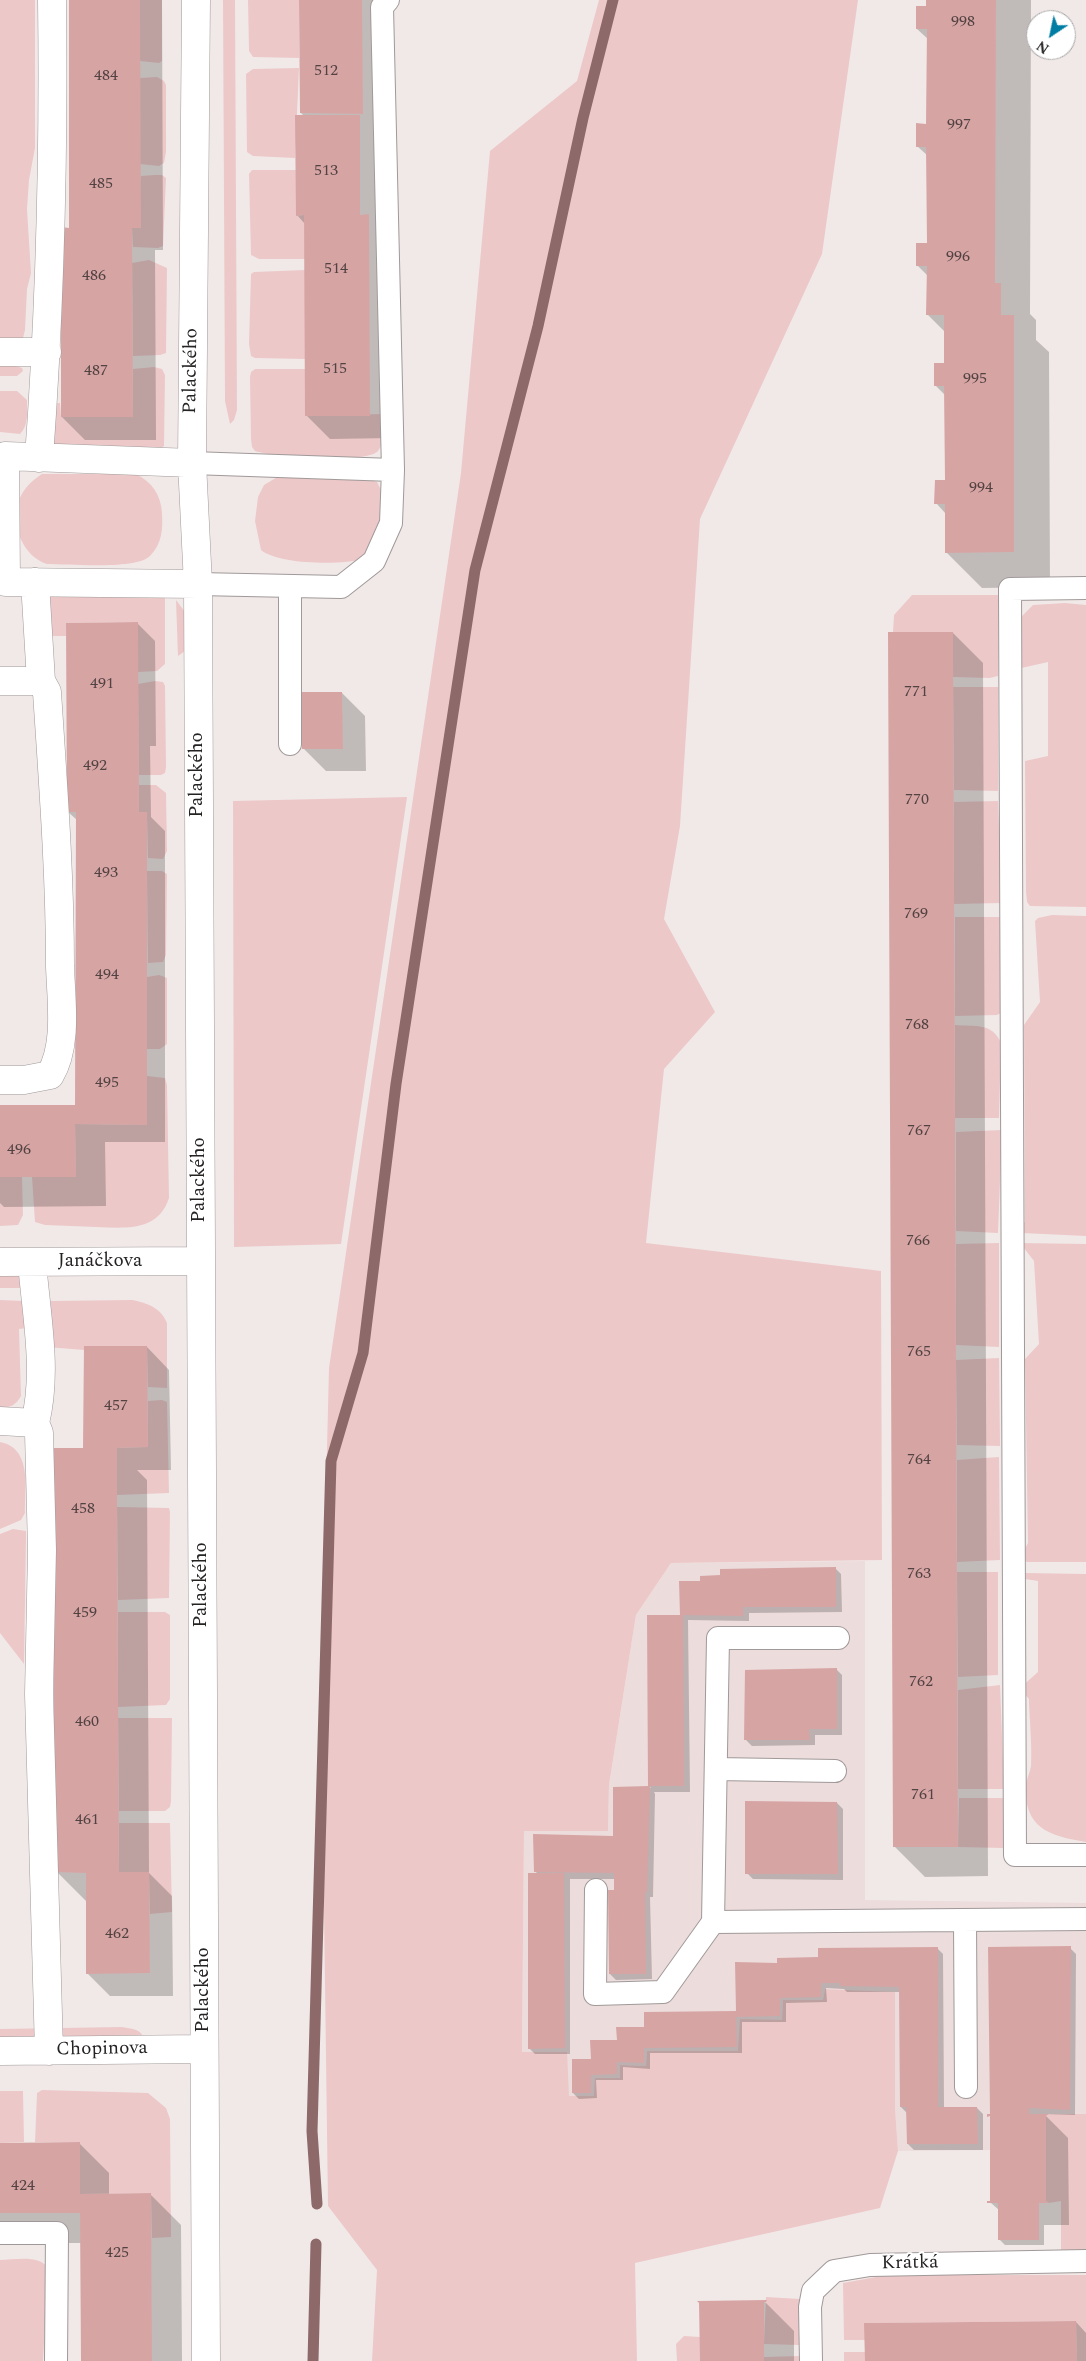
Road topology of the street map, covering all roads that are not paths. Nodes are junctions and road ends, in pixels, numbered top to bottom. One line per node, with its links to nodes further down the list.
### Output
1 (52, 0): 5 (street)
2 (196, 0): 7 (street, Palackého)
3 (388, 0): 8 (lane)
4 (0, 352): 5 (street)
5 (47, 352): 6 (street)
6 (39, 458): 7 (street); 9 (street)
7 (192, 463): 8 (lane); 10 (street, Palackého)
8 (394, 470): 11 (lane)
9 (35, 582): 10 (street); 14 (street)
10 (198, 584): 11 (lane); 17 (street, Palackého)
11 (290, 586): 15 (lane)
12 (1086, 588): 25 (lane)
13 (0, 681): 14 (street)
14 (41, 681): 16 (street)
15 (290, 744)
16 (0, 1080)
17 (200, 1261): 19 (street, Janáčkova); 30 (street, Palackého)
18 (0, 1262): 19 (street, Janáčkova)
19 (32, 1262): 21 (street)
20 (0, 1421): 21 (street)
21 (35, 1423): 31 (street)
22 (838, 1638): 23 (lane)
23 (717, 1769): 24 (lane); 29 (lane)
24 (835, 1771)
25 (1086, 1855)
26 (596, 1890): 29 (lane)
27 (1086, 1919): 28 (lane)
28 (965, 1921): 29 (lane); 33 (lane)
29 (713, 1922)
30 (204, 2049): 31 (street, Chopinova); 37 (street, Palackého)
31 (50, 2050): 32 (street, Chopinova)
32 (0, 2051)
33 (966, 2087)
34 (0, 2232): 36 (lane)
35 (1086, 2261): 38 (lane, Krátká)
36 (56, 2361)
37 (206, 2361)
38 (811, 2361)

